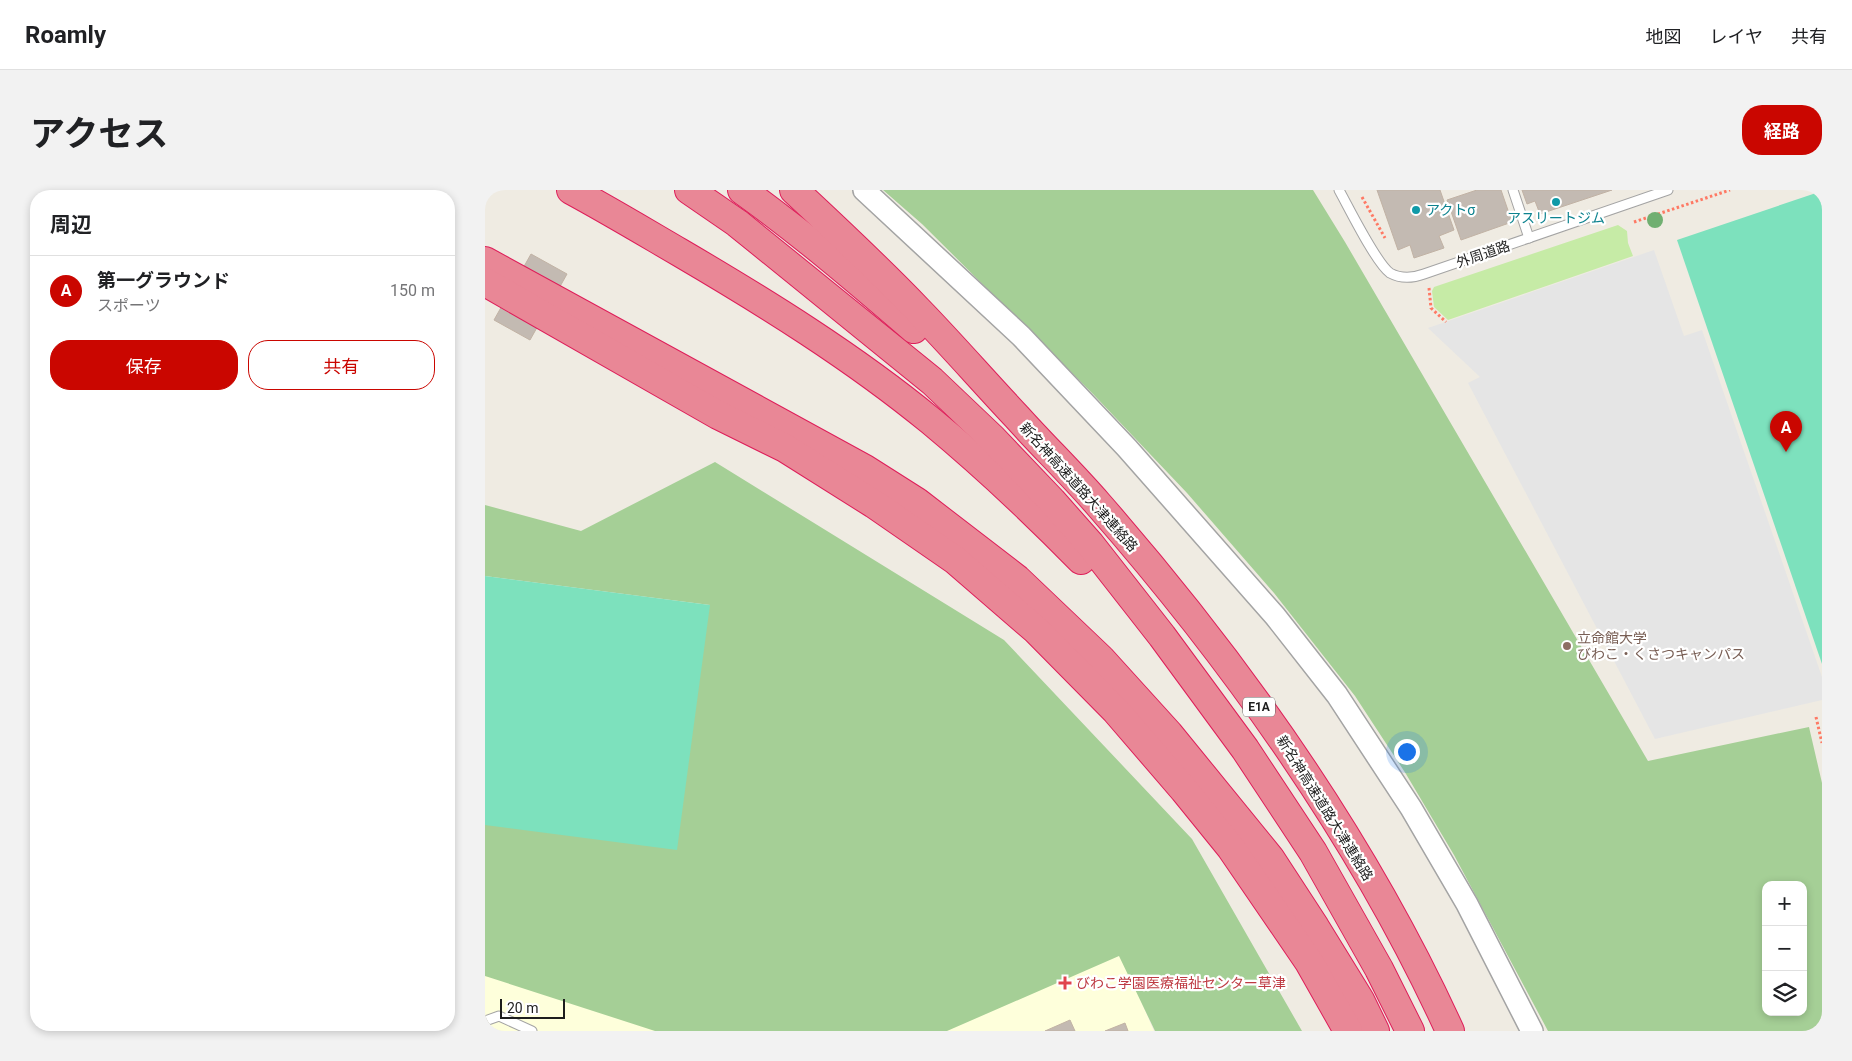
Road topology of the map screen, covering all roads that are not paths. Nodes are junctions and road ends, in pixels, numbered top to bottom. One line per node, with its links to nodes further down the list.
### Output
1 (571, 190): 14 (highway)
2 (689, 190): 14 (highway)
3 (742, 190): 13 (highway)
4 (794, 190): 13 (highway)
5 (865, 190): 23 (street)
6 (1339, 190): 9 (lane, 外周道路)
7 (1513, 190): 9 (lane)
8 (1668, 190): 9 (lane, 外周道路)
9 (1529, 238)
10 (485, 261): 12 (highway)
11 (485, 282): 12 (highway)
12 (530, 296): 18 (highway); 19 (highway)
13 (1018, 419): 15 (highway, 新名神高速道路大津連絡路 / E1A)
14 (1206, 698): 20 (highway, E1A)
15 (1435, 998): 21 (highway, 新名神高速道路大津連絡路 / E1A); 22 (highway)
16 (485, 1021): 17 (lane)
17 (532, 1031)
18 (1349, 1031)
19 (1375, 1031)
20 (1410, 1031)
21 (1450, 1031)
22 (1454, 1031)
23 (1532, 1031)

